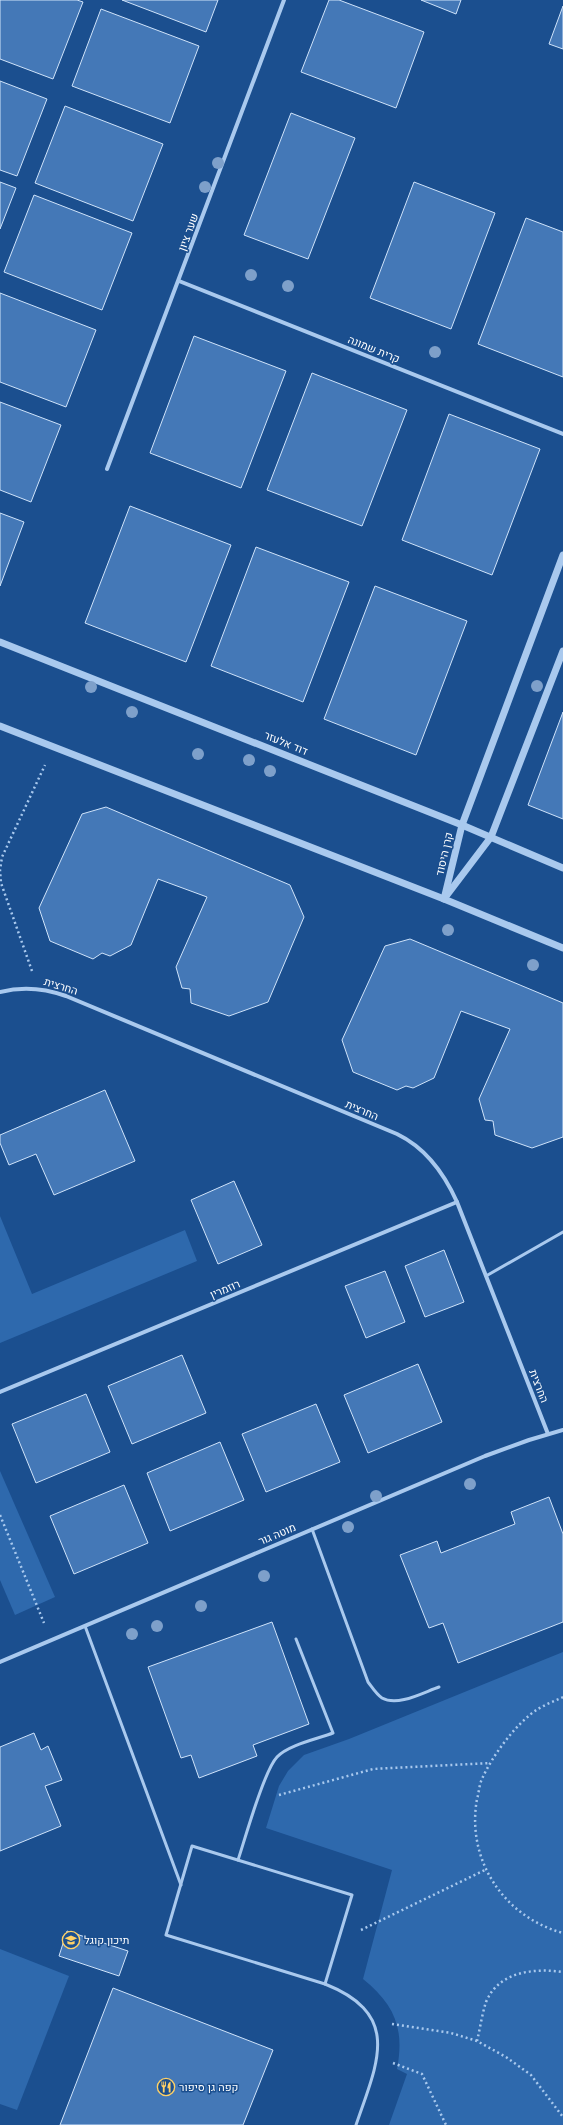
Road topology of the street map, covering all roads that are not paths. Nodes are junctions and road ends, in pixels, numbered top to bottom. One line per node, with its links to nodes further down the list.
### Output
1 (284, 0): 2 (street, שער ציון)
2 (179, 281): 3 (street, קרית שמונה); 4 (street, שער ציון)
3 (563, 434)
4 (107, 469)
5 (563, 555): 9 (street, קרן היסוד)
6 (0, 642): 9 (street, דוד אלעזר)
7 (563, 651): 10 (street, קרן היסוד)
8 (0, 726): 12 (street)
9 (462, 825): 10 (street, דוד אלעזר); 12 (street, קרן היסוד)
10 (491, 837): 11 (street, דוד אלעזר); 12 (street, קרן היסוד)
11 (563, 868)
12 (444, 899): 13 (street)
13 (563, 948)
14 (0, 992): 15 (street, החרצית)
15 (457, 1202): 17 (street, החרצית); 18 (street, רוזמרין)
16 (563, 1232): 17 (lane)
17 (486, 1276): 20 (street, החרצית)
18 (0, 1392)
19 (563, 1430): 20 (street, מוטה גור)
20 (548, 1434): 21 (street, מוטה גור)
21 (312, 1529): 22 (street, מוטה גור); 25 (lane)
22 (85, 1626): 24 (street, מוטה גור); 27 (lane)
23 (296, 1640): 26 (lane)
24 (0, 1662)
25 (439, 1687)
26 (238, 1860): 27 (lane); 28 (lane)
27 (181, 1885): 28 (lane)
28 (325, 1984): 29 (lane)
29 (356, 2125)

